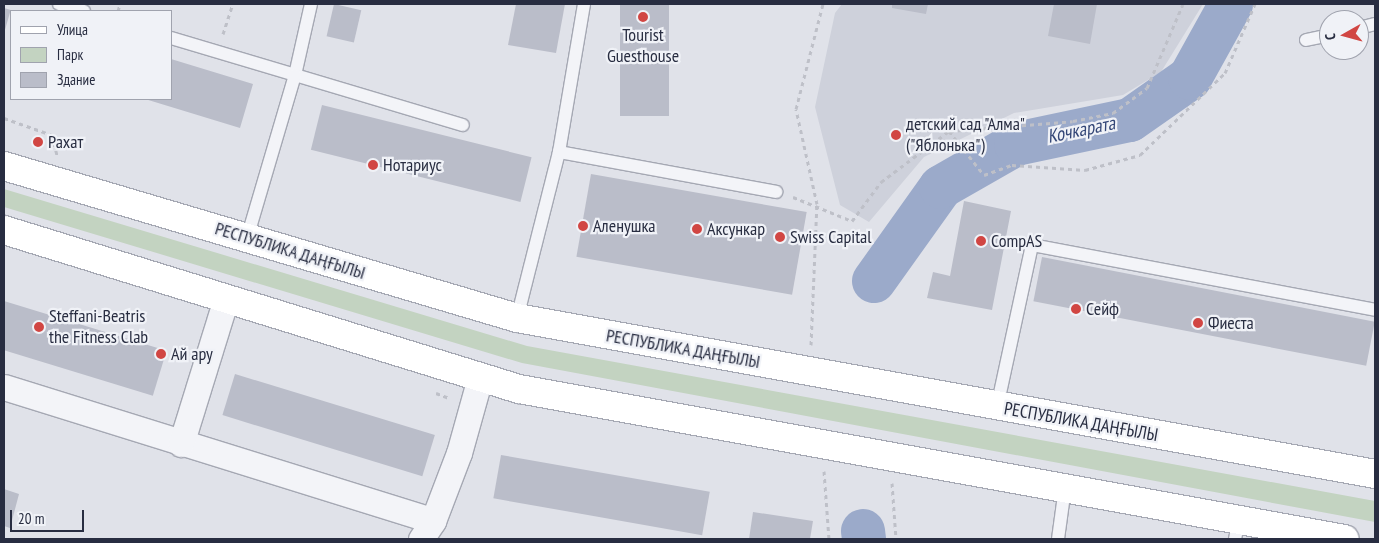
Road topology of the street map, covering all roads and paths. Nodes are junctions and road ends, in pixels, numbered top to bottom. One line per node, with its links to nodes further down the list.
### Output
1 (59, 4): 8 (lane)
2 (233, 4): 12 (path)
3 (311, 4): 13 (lane)
4 (584, 4): 17 (lane)
5 (823, 4): 21 (path)
6 (1183, 4): 16 (path)
7 (1255, 4): 16 (path)
8 (80, 10)
9 (1319, 37): 11 (lane)
10 (172, 38): 12 (lane)
11 (1306, 40)
12 (218, 52): 13 (lane)
13 (295, 75): 15 (lane); 23 (lane)
14 (4, 118): 18 (path)
15 (463, 125)
16 (950, 131): 21 (path)
17 (559, 152): 20 (lane); 26 (lane)
18 (66, 159)
19 (4, 166): 23 (main road, РЕСПУБЛИКА ДАҢҒЫЛЫ)
20 (776, 192): 21 (path)
21 (817, 204): 27 (path)
22 (4, 230): 24 (main road)
23 (247, 238): 26 (main road, РЕСПУБЛИКА ДАҢҒЫЛЫ)
24 (226, 299): 28 (main road); 31 (street)
25 (1375, 310): 30 (lane)
26 (517, 318): 30 (main road, РЕСПУБЛИКА ДАҢҒЫЛЫ)
27 (811, 352)
28 (480, 378): 37 (main road); 39 (street)
29 (4, 387): 31 (street)
30 (997, 407): 33 (main road, РЕСПУБЛИКА ДАҢҒЫЛЫ)
31 (181, 444): 39 (street)
32 (1375, 467): 33 (main road)
33 (1341, 468): 35 (main road, РЕСПУБЛИКА ДАҢҒЫЛЫ)
34 (824, 471): 41 (path)
35 (1375, 474)
36 (892, 482): 42 (path)
37 (1065, 488): 38 (main road); 43 (lane)
38 (1237, 529): 40 (main road)
39 (427, 530)
40 (1337, 538)
41 (829, 539)
42 (896, 539)
43 (1058, 539)

